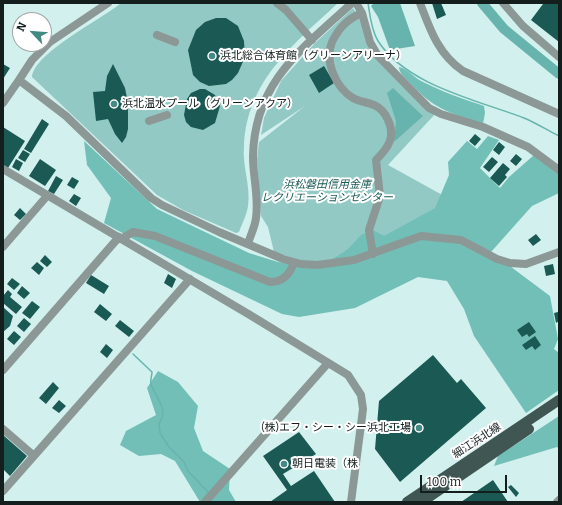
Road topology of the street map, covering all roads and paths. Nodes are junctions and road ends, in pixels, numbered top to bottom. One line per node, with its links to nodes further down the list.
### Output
1 (277, 3): 9 (street)
2 (352, 3): 9 (street)
3 (356, 3): 7 (street)
4 (420, 3): 14 (street)
5 (503, 3): 11 (street)
6 (105, 4): 12 (street)
7 (362, 13): 18 (street); 24 (street)
8 (157, 35): 10 (street)
9 (312, 40): 21 (street)
10 (175, 42)
11 (559, 57)
12 (19, 80): 13 (street); 21 (street)
13 (3, 103)
14 (559, 114)
15 (167, 115): 16 (street)
16 (149, 121)
17 (3, 169): 19 (street)
18 (559, 170)
19 (47, 196): 20 (street); 22 (street)
20 (120, 238): 25 (street); 26 (street); 28 (street)
21 (248, 244): 25 (street)
22 (3, 247)
23 (559, 252): 24 (street)
24 (373, 254): 25 (street)
25 (294, 262)
26 (190, 279): 27 (street); 32 (street)
27 (328, 363): 35 (street); 36 (street)
28 (3, 370)
29 (559, 400): 37 (main road, 細江浜北線)
30 (559, 409): 38 (main road, 細江浜北線)
31 (3, 429): 32 (street)
32 (33, 455): 33 (street)
33 (3, 491)
34 (559, 500): 39 (street)
35 (205, 502)
36 (351, 502)
37 (407, 502)
38 (422, 502)
39 (557, 502)

